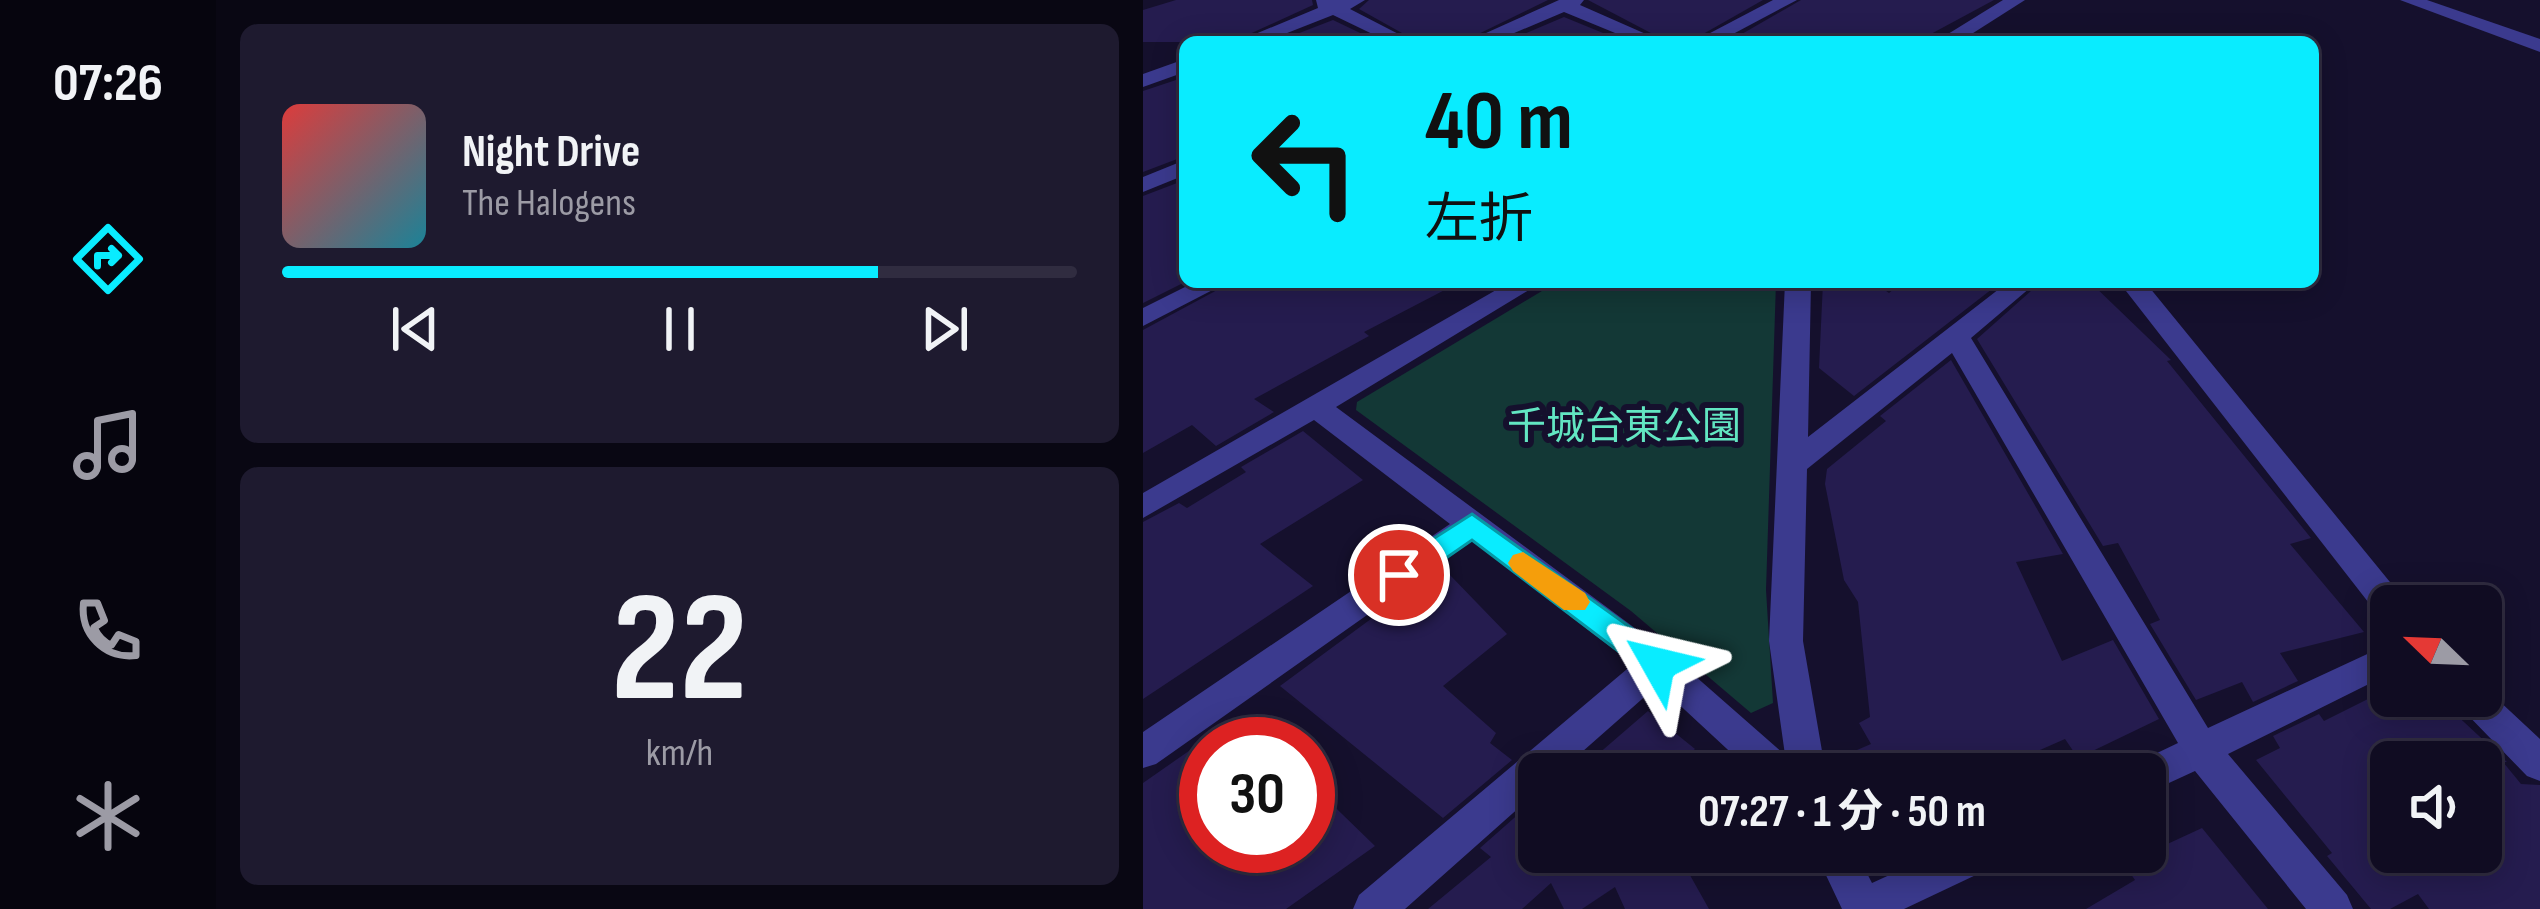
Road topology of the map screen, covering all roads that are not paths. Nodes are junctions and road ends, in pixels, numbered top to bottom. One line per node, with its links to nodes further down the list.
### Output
1 (1356, 0): 6 (street)
2 (1788, 0): 12 (street)
3 (2016, 0): 13 (street)
4 (2412, 0): 7 (street); 14 (street)
5 (1569, 2): 10 (street); 11 (street)
6 (1326, 4): 8 (street); 9 (street)
7 (2540, 35)
8 (1259, 36)
9 (1392, 36)
10 (1490, 36)
11 (1641, 36)
12 (1715, 36)
13 (1955, 36)
14 (2540, 46)
15 (1179, 67): 16 (street)
16 (1143, 81)
17 (1179, 170): 18 (street)
18 (1143, 185)
19 (1203, 288): 24 (street)
20 (1519, 288): 26 (street)
21 (1798, 288): 27 (street)
22 (2016, 288): 25 (street)
23 (2136, 288): 30 (street)
24 (1143, 318)
25 (1955, 336): 27 (street); 34 (street)
26 (1315, 406): 28 (street); 29 (street)
27 (1795, 464): 37 (street)
28 (1143, 507)
29 (1472, 525): 31 (street); 35 (street)
30 (2373, 585)
31 (1658, 664): 36 (street); 42 (street)
32 (2370, 667): 34 (street)
33 (2494, 717): 38 (street)
34 (2202, 751): 39 (street); 44 (street)
35 (1143, 752)
36 (1757, 753)
37 (1804, 753)
38 (2540, 764)
39 (2166, 767)
40 (1845, 873): 43 (street)
41 (1939, 873): 43 (street)
42 (1374, 909)
43 (1863, 909)
44 (2332, 909)

